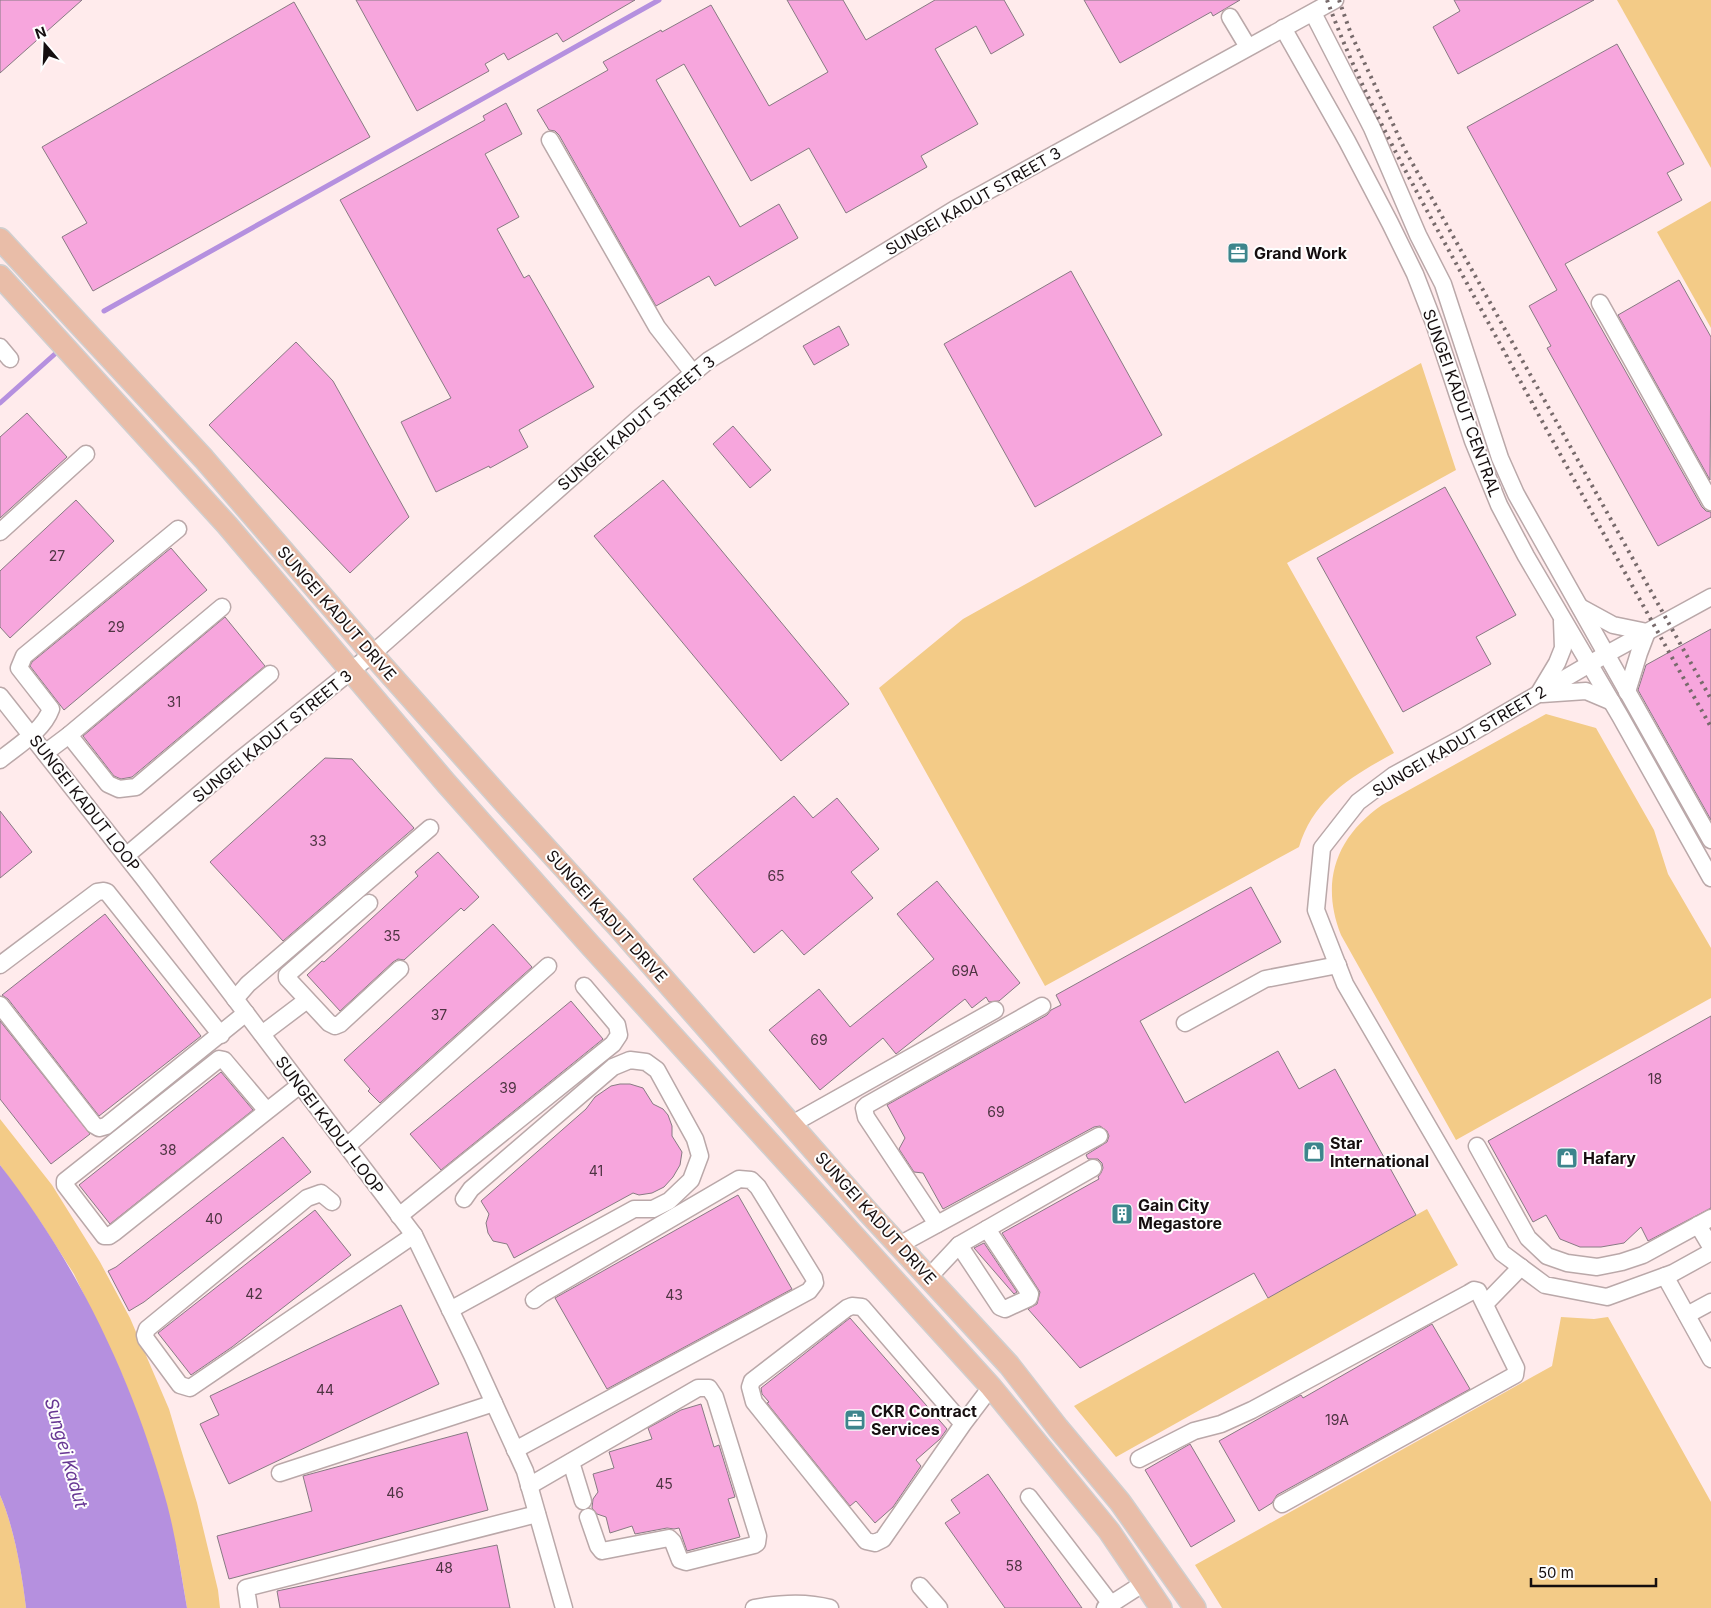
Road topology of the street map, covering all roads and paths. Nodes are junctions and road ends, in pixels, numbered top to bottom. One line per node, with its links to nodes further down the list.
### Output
1 (1335, 0): 2 (street, SUNGEI KADUT STREET 3)
2 (1312, 12): 4 (street, SUNGEI KADUT STREET 3); 16 (street, SUNGEI KADUT CENTRAL)
3 (1230, 18): 5 (street)
4 (1283, 28): 5 (street, SUNGEI KADUT STREET 3); 18 (street, SUNGEI KADUT CENTRAL)
5 (1248, 47): 10 (street, SUNGEI KADUT STREET 3)
6 (550, 140): 10 (street)
7 (0, 239): 20 (main road, SUNGEI KADUT DRIVE)
8 (0, 276): 23 (main road, SUNGEI KADUT DRIVE)
9 (1600, 303): 12 (street)
10 (693, 373): 20 (street, SUNGEI KADUT STREET 3)
11 (86, 454): 14 (street)
12 (1711, 502)
13 (178, 529): 29 (street)
14 (0, 532)
15 (1711, 597): 19 (street, SUNGEI KADUT STREET 2)
16 (1580, 606): 19 (street); 21 (street, SUNGEI KADUT CENTRAL)
17 (222, 607): 30 (street)
18 (1562, 619): 22 (street, SUNGEI KADUT CENTRAL); 26 (street)
19 (1647, 632): 21 (street, SUNGEI KADUT STREET 2); 25 (street)
20 (372, 654): 23 (street, SUNGEI KADUT STREET 3); 54 (main road, SUNGEI KADUT DRIVE)
21 (1606, 655): 22 (street, SUNGEI KADUT STREET 2); 25 (street, SUNGEI KADUT CENTRAL)
22 (1589, 664): 26 (street, SUNGEI KADUT STREET 2); 28 (street, SUNGEI KADUT CENTRAL)
23 (352, 671): 35 (street, SUNGEI KADUT STREET 3); 79 (main road, SUNGEI KADUT DRIVE)
24 (270, 674): 30 (street)
25 (1627, 692): 34 (street, SUNGEI KADUT CENTRAL)
26 (1538, 695): 28 (street); 39 (street, SUNGEI KADUT STREET 2)
27 (0, 696): 29 (street, SUNGEI KADUT LOOP)
28 (1612, 702): 36 (street, SUNGEI KADUT CENTRAL)
29 (31, 735): 31 (street, SUNGEI KADUT LOOP); 32 (street)
30 (70, 735): 31 (street)
31 (46, 753): 35 (street, SUNGEI KADUT LOOP)
32 (0, 760)
33 (430, 828): 43 (street)
34 (1711, 840)
35 (126, 856): 43 (street, SUNGEI KADUT LOOP)
36 (1711, 878)
37 (369, 902): 44 (street)
38 (0, 965): 51 (street)
39 (1338, 965): 49 (street); 70 (street, SUNGEI KADUT STREET 2)
40 (548, 966): 56 (street)
41 (400, 969): 44 (street)
42 (584, 986): 61 (street)
43 (235, 999): 48 (street, SUNGEI KADUT LOOP)
44 (307, 1000): 50 (street)
45 (0, 1005): 51 (street)
46 (1042, 1006): 63 (street)
47 (995, 1010): 54 (street)
48 (246, 1013): 50 (street, SUNGEI KADUT LOOP); 51 (street)
49 (1185, 1023)
50 (262, 1034): 52 (street, SUNGEI KADUT LOOP)
51 (221, 1035)
52 (300, 1085): 53 (street); 56 (street, SUNGEI KADUT LOOP)
53 (267, 1111): 53 (street)
54 (792, 1124): 66 (main road, SUNGEI KADUT DRIVE)
55 (1099, 1136): 63 (street)
56 (347, 1146): 61 (street, SUNGEI KADUT LOOP)
57 (1477, 1146): 62 (street)
58 (1093, 1168): 64 (street)
59 (464, 1198): 76 (street)
60 (332, 1202): 65 (street)
61 (399, 1216): 65 (street, SUNGEI KADUT LOOP)
62 (1705, 1222): 68 (street)
63 (937, 1224): 66 (street)
64 (987, 1229): 67 (street); 67 (street)
65 (414, 1235): 76 (street, SUNGEI KADUT LOOP)
66 (899, 1245): 72 (main road, SUNGEI KADUT DRIVE)
67 (959, 1245): 72 (street)
68 (1711, 1247)
69 (1711, 1252): 71 (street, SUNGEI KADUT STREET 2)
70 (1521, 1267): 71 (street, SUNGEI KADUT STREET 2); 75 (street)
71 (1665, 1276): 77 (street)
72 (929, 1277): 101 (main road, SUNGEI KADUT DRIVE)
73 (534, 1300): 82 (street)
74 (1711, 1302): 77 (street)
75 (1485, 1304): 83 (street); 89 (street)
76 (450, 1310): 80 (street, SUNGEI KADUT LOOP)
77 (1687, 1315): 78 (street)
78 (1711, 1359)
79 (991, 1387): 81 (street); 92 (main road, SUNGEI KADUT DRIVE)
80 (494, 1403): 82 (street, SUNGEI KADUT LOOP); 85 (street)
81 (963, 1424): 81 (street)
82 (515, 1450): 86 (street, SUNGEI KADUT LOOP)
83 (1140, 1459)
84 (571, 1462): 86 (street); 88 (street); 91 (street)
85 (280, 1473)
86 (529, 1486): 90 (street, SUNGEI KADUT LOOP)
87 (1029, 1497): 94 (street)
88 (583, 1501)
89 (1282, 1504)
90 (537, 1514): 95 (street); 96 (street, SUNGEI KADUT LOOP)
91 (588, 1518)
92 (1144, 1583): 94 (street); 100 (main road, SUNGEI KADUT DRIVE)
93 (920, 1586): 99 (street)
94 (1108, 1606)
95 (250, 1608)
96 (564, 1608)
97 (754, 1608): 98 (street)
98 (830, 1608)
99 (939, 1608)
100 (1161, 1608)
101 (1195, 1608)

